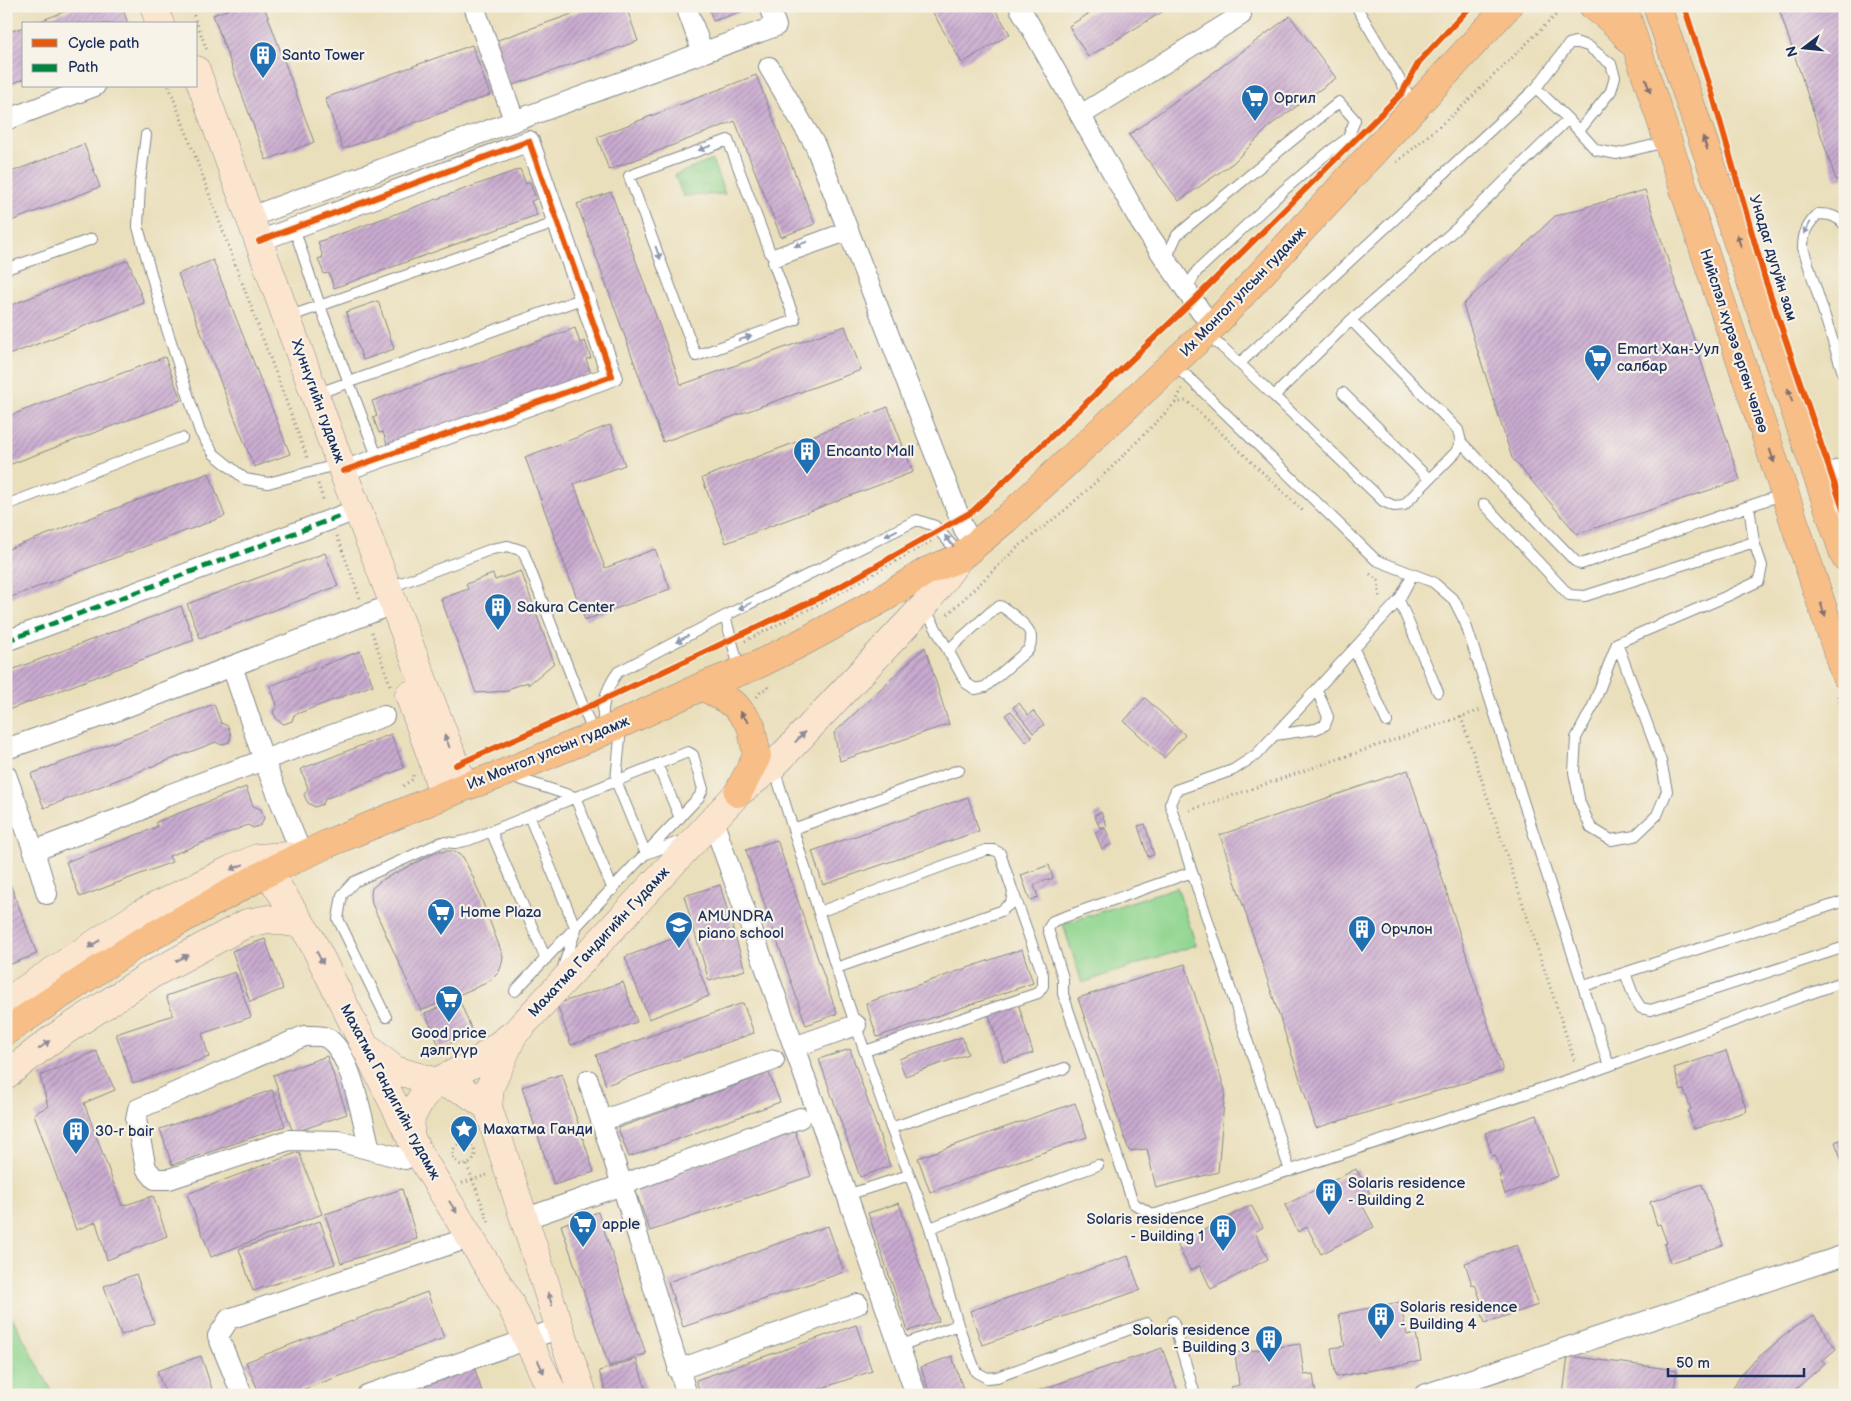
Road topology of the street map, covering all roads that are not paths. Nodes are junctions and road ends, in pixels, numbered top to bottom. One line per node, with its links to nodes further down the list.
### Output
1 (154, 6): 14 (main road)
2 (173, 6): 15 (main road)
3 (474, 6): 27 (street)
4 (686, 6): 17 (street)
5 (769, 6): 17 (street)
6 (1019, 6): 24 (street)
7 (1356, 6): 23 (lane)
8 (1507, 6): 9 (main road); 23 (main road, Их Монгол улсын гудамж)
9 (1513, 6)
10 (1622, 6): 16 (main road, Нийслэл хүрээ өргөн чөлөө)
11 (1658, 6): 57 (main road, one-way to 11)
12 (1576, 8): 16 (main road)
13 (1241, 15): 24 (street)
14 (159, 22)
15 (178, 22)
16 (1636, 49): 30 (main road, Нийслэл хүрээ өргөн чөлөө, one-way to 30)
17 (703, 53): 27 (street)
18 (202, 62): 34 (main road, Хүннүгийн гудамж)
19 (770, 67): 35 (street)
20 (90, 88): 26 (street)
21 (185, 88): 56 (main road, Хүннүгийн гудамж)
22 (1536, 88): 25 (lane); 28 (lane); 45 (lane)
23 (1415, 107): 44 (main road, Их Монгол улсын гудамж)
24 (1080, 115): 37 (street)
25 (1568, 119): 28 (lane); 43 (lane)
26 (6, 120)
27 (514, 120): 34 (street)
28 (1579, 131): 30 (lane)
29 (146, 135): 56 (lane)
30 (1667, 141): 59 (main road, Нийслэл хүрээ өргөн чөлөө, one-way to 59)
31 (558, 222): 33 (street); 40 (street); 41 (lane)
32 (1845, 226): 47 (lane, one-way to 47)
33 (294, 228): 34 (street); 41 (lane)
34 (255, 229): 42 (main road, Хүннүгийн гудамж)
35 (848, 231): 35 (lane, one-way to 35); 65 (street)
36 (92, 239): 38 (lane)
37 (1166, 259): 39 (street); 39 (lane)
38 (6, 269)
39 (1186, 290): 44 (street)
40 (584, 298): 48 (lane); 54 (street)
41 (320, 306): 42 (lane); 48 (lane)
42 (287, 317): 50 (main road, Хүннүгийн гудамж)
43 (1351, 320): 51 (lane); 53 (lane)
44 (1209, 330): 45 (lane); 46 (main road, Их Монгол улсын гудамж)
45 (1240, 363): 51 (lane)
46 (1173, 364): 65 (main road, Их Монгол улсын гудамж); 67 (lane)
47 (1845, 379)
48 (349, 382): 50 (lane); 54 (lane)
49 (1343, 393): 58 (lane)
50 (315, 394): 56 (main road, Хүннүгийн гудамж)
51 (1274, 396): 58 (lane)
52 (182, 438): 61 (lane)
53 (1461, 442): 58 (lane); 62 (lane)
54 (378, 459): 56 (street)
55 (1845, 468): 57 (street)
56 (324, 472): 63 (main road, Хүннүгийн гудамж); 69 (main road, Хүннүгийн гудамж)
57 (1818, 477): 66 (main road)
58 (1429, 479)
59 (1785, 494): 62 (lane); 78 (main road, Нийслэл хүрээ өргөн чөлөө, one-way to 78)
60 (1484, 504): 64 (lane)
61 (6, 505)
62 (1749, 506): 64 (lane)
63 (337, 518): 69 (main road, Хүннүгийн гудамж); 72 (street)
64 (1754, 542): 73 (lane)
65 (965, 553): 70 (lane, one-way to 70); 71 (main road, Их Монгол улсын гудамж); 74 (main road, Их Монгол улсын гудамж)
66 (1845, 558)
67 (1413, 574): 68 (lane); 118 (lane)
68 (1399, 600): 75 (lane); 81 (lane)
69 (377, 605): 77 (street); 84 (lane); 94 (main road, Хүннүгийн гудамж)
70 (725, 616): 74 (lane); 84 (lane, one-way to 84)
71 (930, 616): 76 (lane); 89 (main road, Их Монгол улсын гудамж, one-way to 71)
72 (6, 641)
73 (1617, 642): 73 (lane)
74 (735, 648): 79 (main road, Их Монгол улсын гудамж)
75 (1354, 649): 80 (lane); 83 (lane)
76 (948, 650): 76 (lane)
77 (232, 666): 86 (street); 87 (street)
78 (1845, 675)
79 (703, 686): 84 (main road, Их Монгол улсын гудамж); 95 (main road, one-way to 79)
80 (1317, 690): 85 (lane); 85 (lane)
81 (1438, 692)
82 (384, 716): 87 (street)
83 (1387, 722)
84 (607, 730): 91 (main road, Их Монгол улсын гудамж); 93 (lane)
85 (1275, 735): 105 (lane)
86 (6, 749)
87 (264, 761): 101 (street); 103 (street)
88 (657, 764): 93 (lane); 98 (lane); 98 (lane)
89 (773, 766): 95 (main road, Их Монгол улсын гудамж); 99 (lane)
90 (959, 770): 99 (lane)
91 (502, 774): 94 (main road, Их Монгол улсын гудамж); 96 (lane)
92 (6, 775): 101 (street)
93 (616, 781): 96 (lane); 102 (lane)
94 (454, 791): 103 (main road, Их Монгол улсын гудамж)
95 (738, 793): 98 (main road, Махатма Гандигийн Гудамж)
96 (574, 797): 97 (lane); 106 (lane)
97 (529, 816): 100 (lane); 112 (lane)
98 (697, 824): 102 (lane); 102 (lane); 119 (main road, Махатма Гандигийн Гудамж); 127 (street)
99 (793, 829): 110 (lane)
100 (491, 831): 114 (lane); 122 (lane)
101 (34, 851): 108 (street)
102 (646, 854): 106 (lane)
103 (302, 855): 104 (main road, Их Монгол улсын гудамж); 121 (main road, one-way to 121)
104 (268, 872): 111 (main road, Махатма Гандигийн гудамж); 124 (main road, Их Монгол улсын гудамж)
105 (1192, 872): 142 (lane); 142 (lane)
106 (613, 890): 112 (lane)
107 (1013, 892): 110 (lane); 115 (lane); 128 (lane)
108 (47, 894)
109 (1845, 901): 116 (lane)
110 (819, 912): 115 (lane)
111 (300, 924): 126 (main road, Махатма Гандигийн гудамж, one-way to 126); 132 (main road, one-way to 111)
112 (576, 929): 114 (lane); 119 (lane)
113 (1845, 947): 116 (lane)
114 (546, 959): 120 (lane)
115 (836, 968): 123 (lane)
116 (1625, 973): 118 (lane)
117 (1845, 981): 130 (lane)
118 (1584, 986): 130 (lane)
119 (556, 988): 125 (main road, Махатма Гандигийн Гудамж)
120 (515, 991)
121 (6, 1002)
122 (386, 1017)
123 (856, 1025): 127 (street); 128 (lane)
124 (6, 1031)
125 (513, 1035): 134 (main road); 135 (main road, Махатма Гандигийн Гудамж)
126 (365, 1046): 134 (main road); 139 (main road, Махатма Гандигийн гудамж)
127 (794, 1047): 145 (street)
128 (865, 1051): 138 (lane)
129 (774, 1060): 137 (street)
130 (1609, 1066): 142 (lane)
131 (1065, 1068): 138 (lane)
132 (6, 1075)
133 (588, 1080): 137 (street)
134 (438, 1081): 135 (main road); 139 (main road)
135 (488, 1106): 146 (main road)
136 (800, 1118): 144 (street)
137 (601, 1121): 144 (street)
138 (891, 1128): 143 (lane)
139 (414, 1144): 140 (street); 148 (main road, Махатма Гандигийн гудамж, one-way to 148)
140 (370, 1149): 140 (street)
141 (1098, 1165): 147 (lane)
142 (1290, 1171)
143 (910, 1175): 145 (lane); 147 (lane)
144 (622, 1185): 146 (street); 157 (street)
145 (848, 1196): 156 (street)
146 (524, 1219): 154 (main road, one-way to 146)
147 (930, 1228): 153 (lane)
148 (480, 1230): 155 (main road, Махатма Гандигийн гудамж); 158 (street)
149 (1845, 1255): 165 (street)
150 (858, 1304): 157 (street)
151 (1173, 1321): 164 (lane)
152 (1147, 1323): 153 (lane)
153 (958, 1325): 156 (lane)
154 (560, 1328): 155 (street); 161 (main road)
155 (528, 1339): 159 (street); 160 (main road, Махатма Гандигийн гудамж, one-way to 160)
156 (899, 1346): 163 (street)
157 (678, 1370): 162 (street)
158 (242, 1395)
159 (367, 1395)
160 (554, 1395)
161 (583, 1395)
162 (687, 1395)
163 (916, 1395)
164 (1195, 1395)
165 (1424, 1395)

